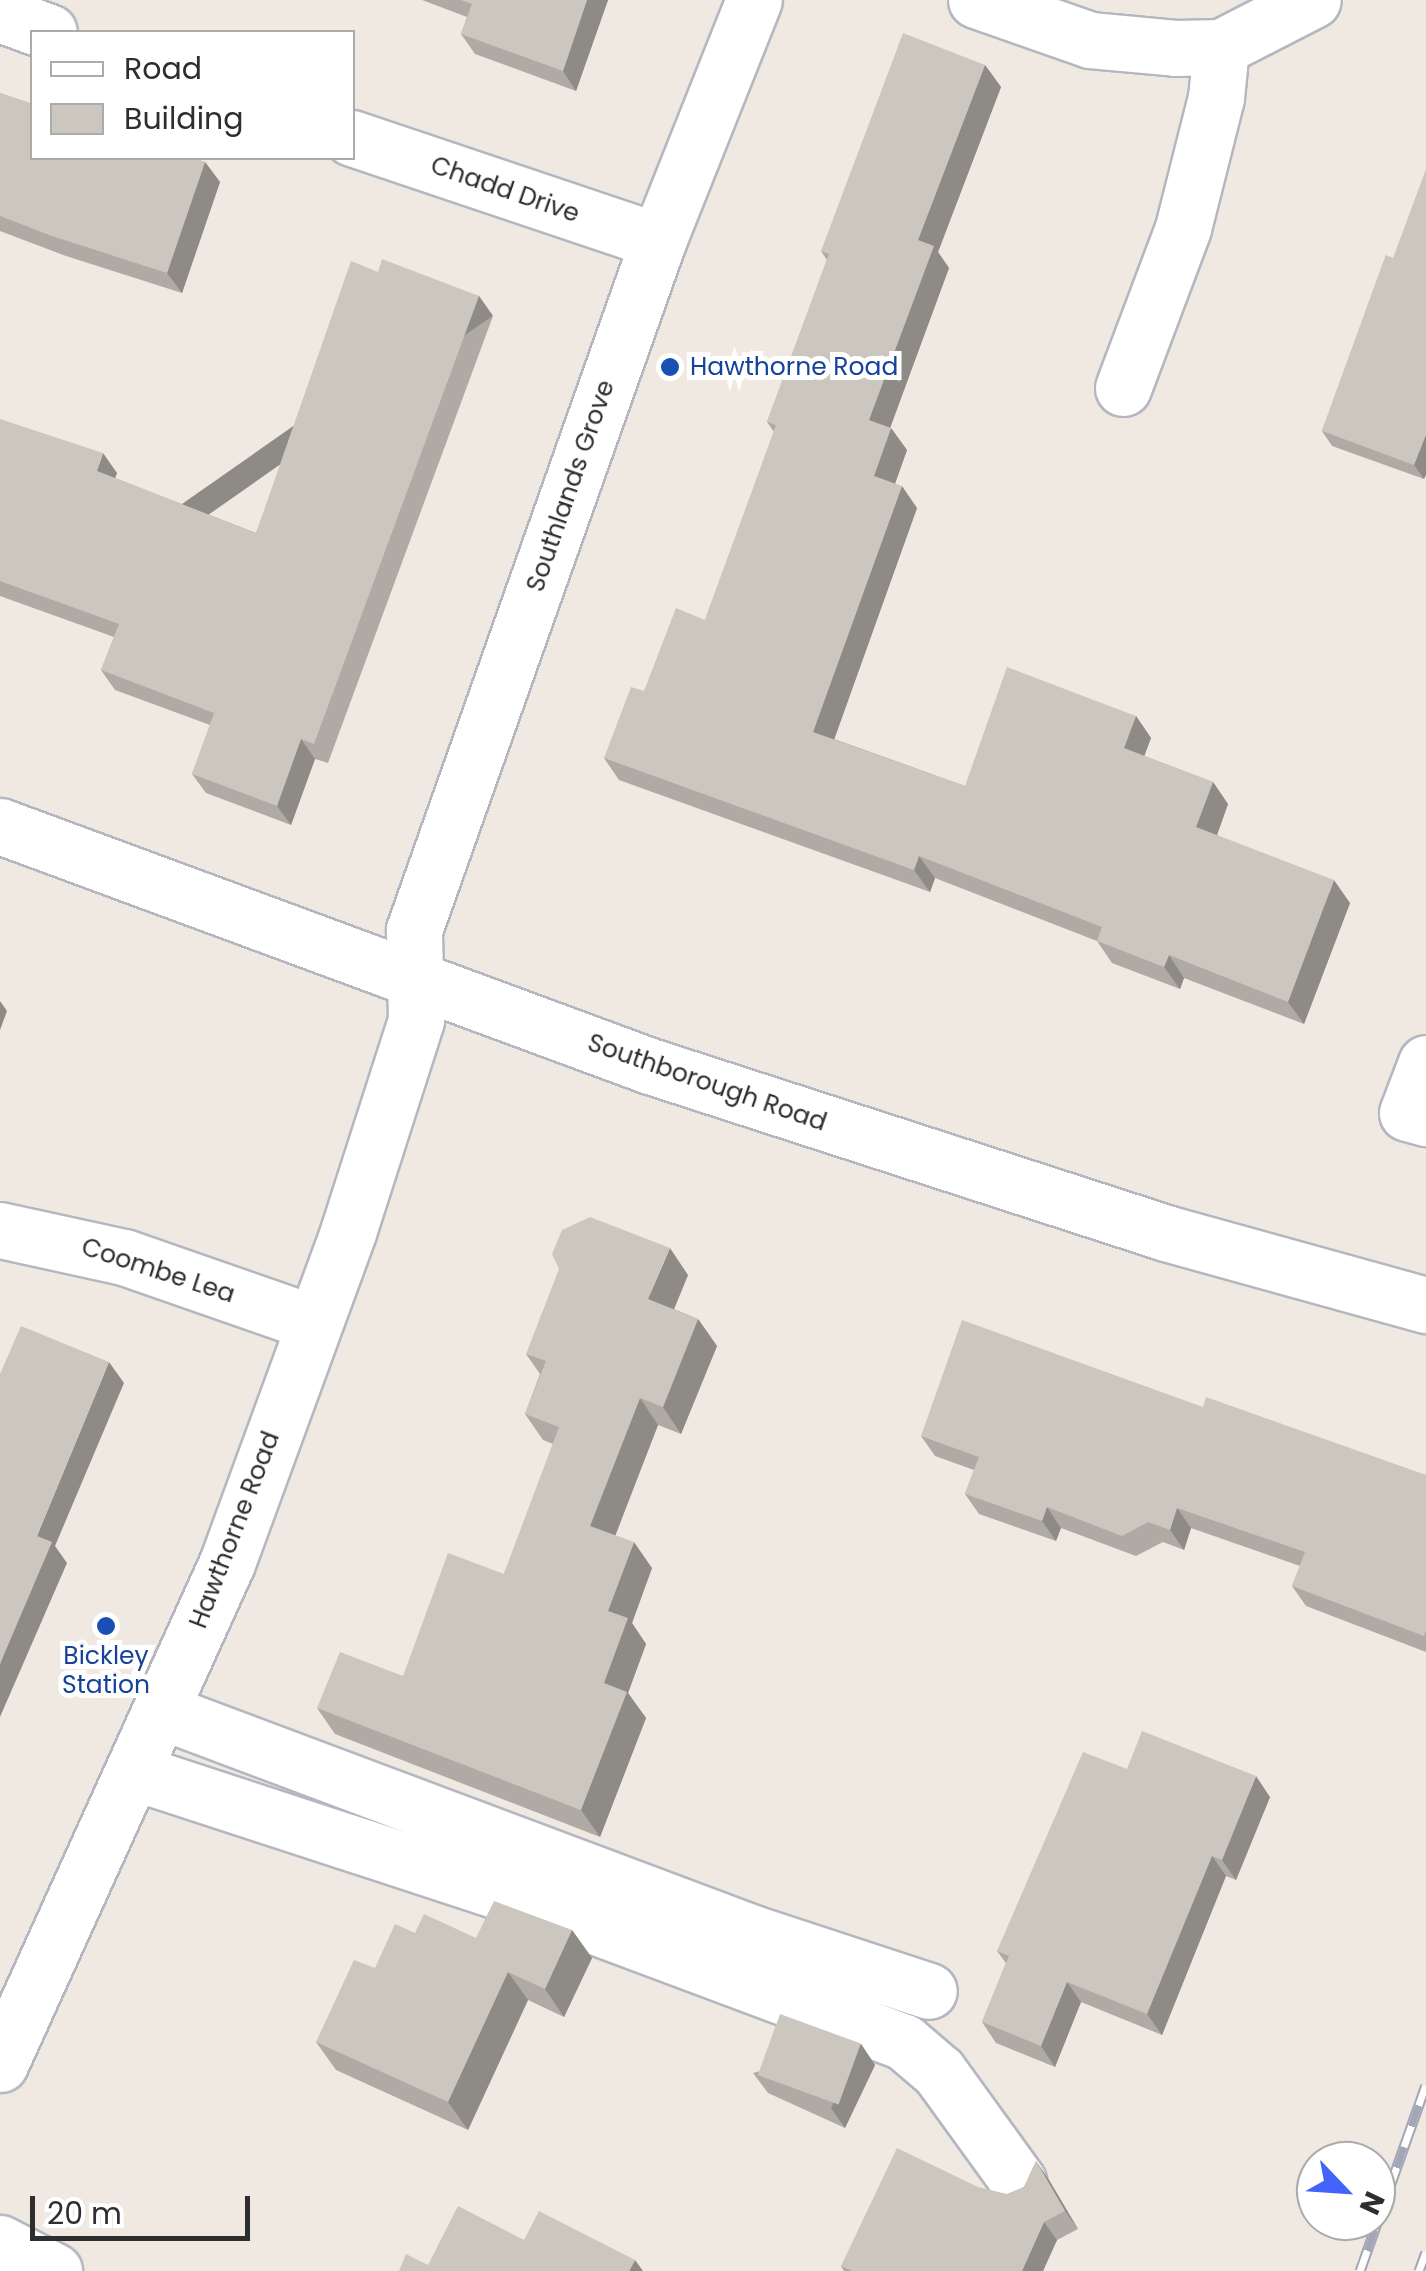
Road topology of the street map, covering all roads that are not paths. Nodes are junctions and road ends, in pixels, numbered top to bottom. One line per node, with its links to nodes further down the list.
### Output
1 (754, 0): 8 (street, Southlands Grove)
2 (976, 0): 6 (street)
3 (1313, 0): 6 (street)
4 (0, 14): 5 (street)
5 (44, 30)
6 (1221, 47): 9 (street)
7 (355, 139): 8 (street, Chadd Drive)
8 (658, 241): 11 (street, Southlands Grove)
9 (1123, 388)
10 (0, 826): 11 (street, Southborough Road)
11 (413, 979): 15 (street, Southborough Road); 16 (street, Hawthorne Road)
12 (1426, 1062): 13 (street)
13 (1426, 1118)
14 (0, 1230): 16 (street, Coombe Lea)
15 (1426, 1305)
16 (314, 1323): 17 (street, Hawthorne Road)
17 (161, 1710): 18 (street, Hawthorne Road); 19 (street)
18 (134, 1772): 20 (street, Hawthorne Road); 21 (street)
19 (930, 1991)
20 (0, 2064)
21 (1018, 2181)
22 (0, 2243): 23 (street)
23 (54, 2271)

